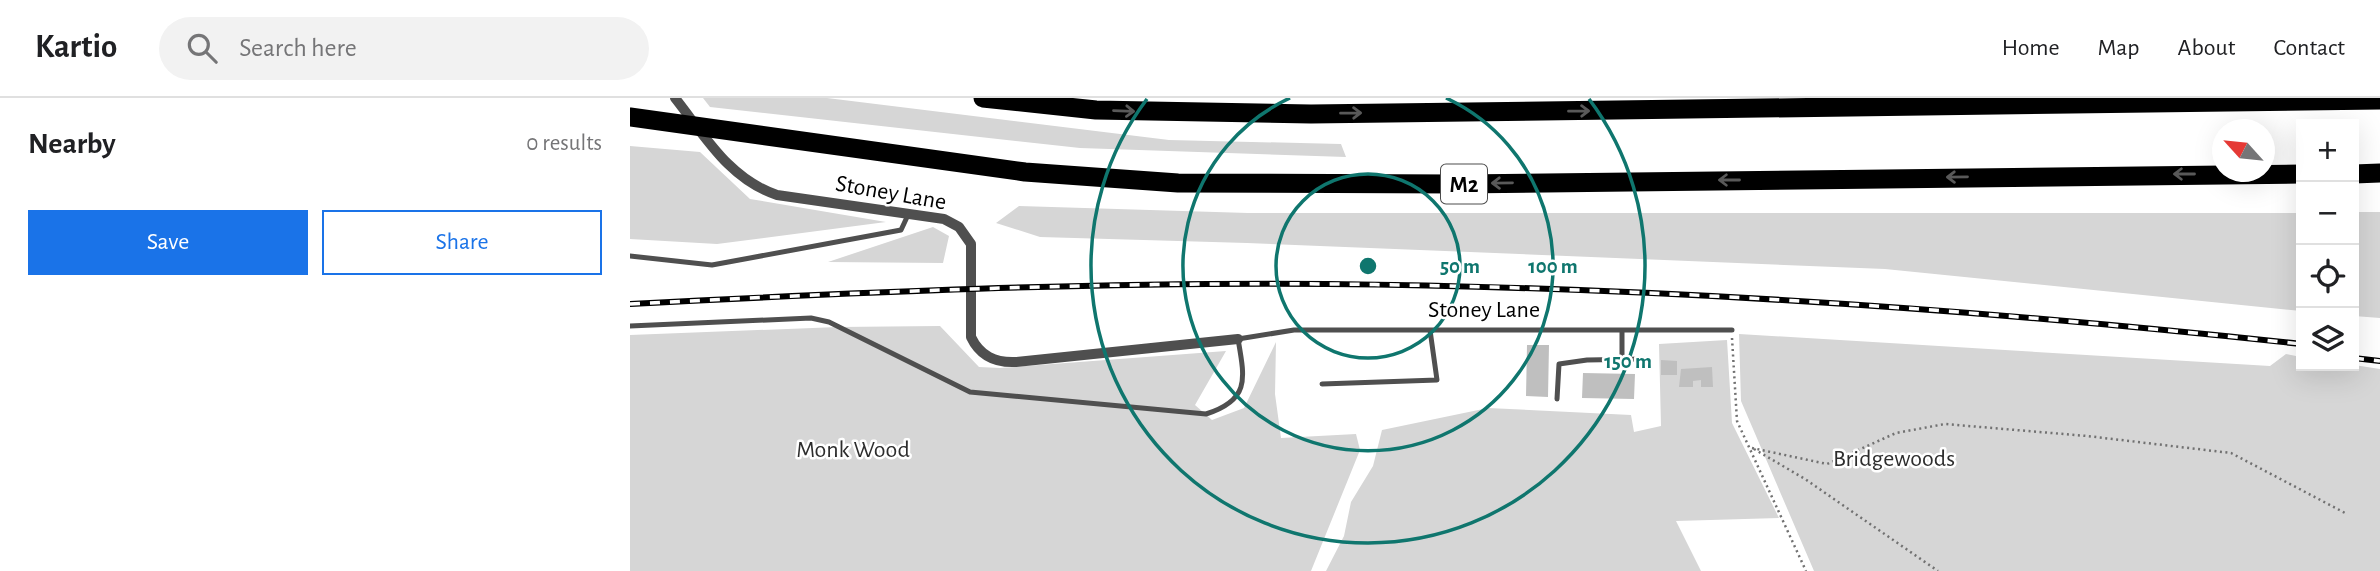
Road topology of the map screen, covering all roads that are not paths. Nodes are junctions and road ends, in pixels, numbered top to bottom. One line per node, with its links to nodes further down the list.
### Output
1 (675, 98): 8 (street, Stoney Lane)
2 (983, 98): 3 (highway, one-way to 3)
3 (2380, 100)
4 (630, 117): 6 (highway, M2, one-way to 4)
5 (2380, 173): 7 (highway)
6 (2296, 174)
7 (2359, 174)
8 (908, 215): 9 (lane); 14 (street, Stoney Lane)
9 (630, 256)
10 (630, 326): 14 (lane)
11 (1430, 330): 12 (lane, Stoney Lane); 14 (lane, Stoney Lane); 17 (lane)
12 (1622, 330): 13 (lane, Stoney Lane); 15 (lane)
13 (1732, 330)
14 (1238, 339)
15 (1622, 359): 16 (lane); 18 (lane)
16 (1644, 359)
17 (1322, 384)
18 (1557, 399)

